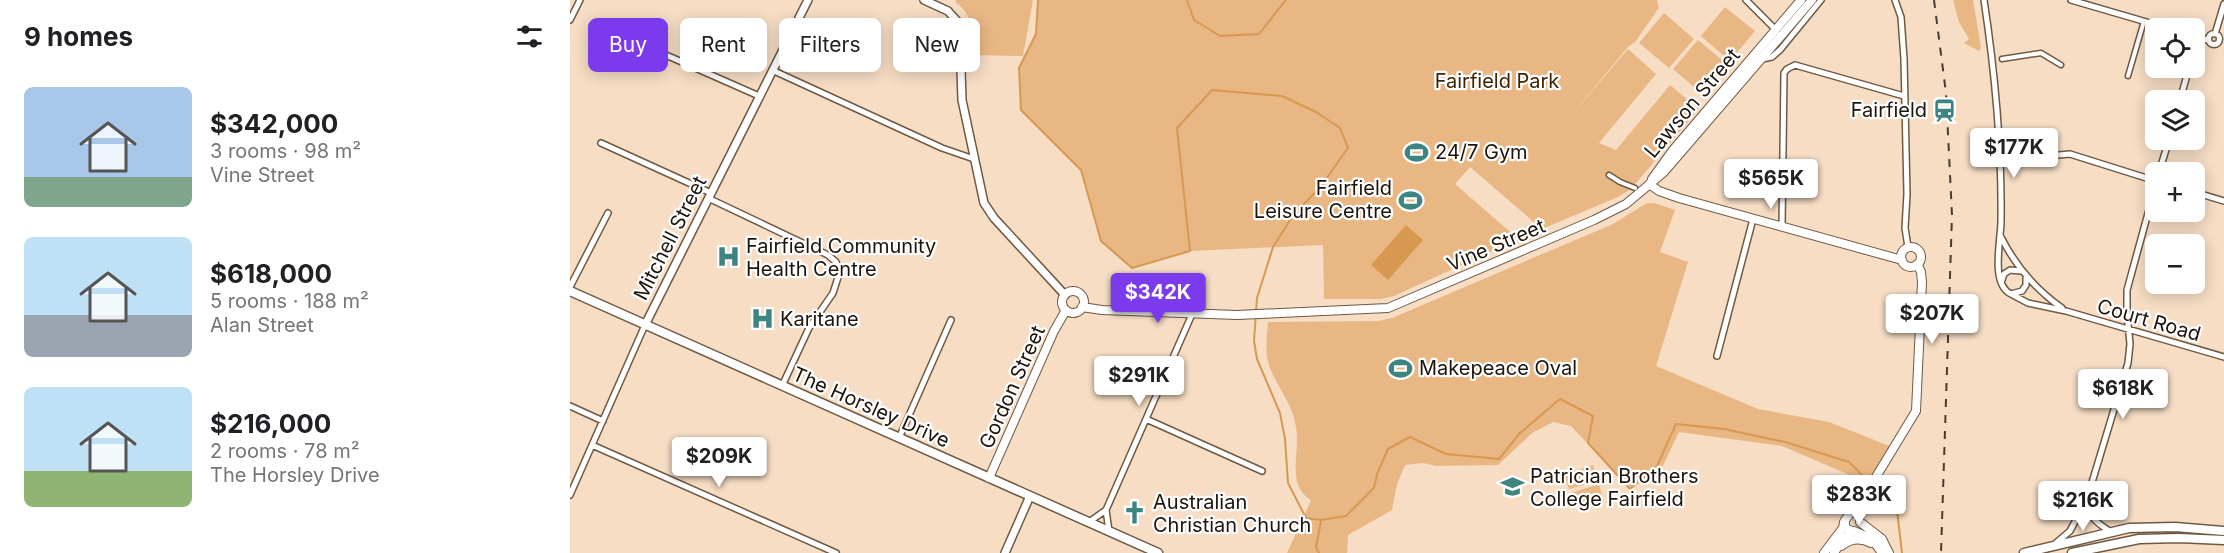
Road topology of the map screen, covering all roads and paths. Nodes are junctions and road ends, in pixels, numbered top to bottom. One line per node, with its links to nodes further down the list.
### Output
1 (580, 0): 12 (street)
2 (808, 0): 24 (street, Mitchell Street)
3 (924, 0): 29 (street)
4 (1746, 0): 15 (street)
5 (1801, 0): 14 (main road, Lawson Street)
6 (1812, 0): 14 (main road, Lawson Street)
7 (1821, 0): 22 (street, Lawson Street)
8 (1895, 0): 27 (street)
9 (1984, 0): 30 (street)
10 (2071, 0): 13 (street)
11 (2224, 4): 16 (street)
12 (570, 20)
13 (2144, 21): 25 (street)
14 (1784, 25): 15 (main road, Lawson Street); 22 (main road, Lawson Street)
15 (1775, 29): 33 (main road, Lawson Street)
16 (2215, 34): 18 (street); 19 (street)
17 (2205, 39): 18 (street)
18 (2208, 40): 19 (street)
19 (2221, 44)
20 (668, 56): 26 (street)
21 (2002, 59): 23 (street)
22 (1759, 60): 33 (main road, Lawson Street)
23 (2061, 64)
24 (772, 70): 26 (street, Mitchell Street); 29 (street)
25 (2128, 76)
26 (759, 96): 35 (street, Mitchell Street)
27 (1904, 96): 41 (street); 43 (street)
28 (601, 143): 35 (street)
29 (974, 159): 51 (street)
30 (2001, 160): 32 (street); 42 (street)
31 (1609, 175): 34 (street)
32 (2145, 178)
33 (1649, 184): 39 (main road); 55 (main road, Vine Street)
34 (1635, 188)
35 (710, 195): 57 (street, Mitchell Street); 61 (street)
36 (2205, 195): 37 (street)
37 (2224, 201)
38 (608, 213): 49 (street)
39 (1753, 219): 41 (main road); 59 (street)
40 (2145, 222): 58 (street)
41 (1782, 227): 44 (main road)
42 (2001, 237): 46 (street); 48 (street)
43 (1908, 248): 44 (main road); 45 (main road)
44 (1902, 260): 45 (main road)
45 (1917, 264): 70 (main road)
46 (2021, 271): 47 (street); 48 (street)
47 (2026, 277): 50 (street); 54 (street, Court Road)
48 (2002, 281): 50 (street)
49 (570, 289): 57 (main road, The Horsley Drive)
50 (2011, 294): 54 (street, Court Road)
51 (1065, 295): 52 (main road); 53 (main road)
52 (1082, 307): 53 (main road); 55 (main road, Vine Street)
53 (1066, 310): 68 (main road, Gordon Street)
54 (2066, 311): 58 (street, Court Road)
55 (1193, 312): 63 (street)
56 (951, 320): 65 (street)
57 (645, 325): 61 (main road, The Horsley Drive); 64 (street, Mitchell Street)
58 (2128, 328): 60 (street, Court Road); 72 (street)
59 (1717, 356)
60 (2224, 357)
61 (782, 386): 65 (main road, The Horsley Drive)
62 (570, 406): 64 (street)
63 (1146, 419): 67 (street); 73 (street)
64 (603, 421): 66 (street, Mitchell Street)
65 (899, 438): 68 (main road, The Horsley Drive)
66 (592, 445): 69 (street, Mitchell Street); 83 (street)
67 (1263, 471)
68 (989, 478): 71 (main road, The Horsley Drive)
69 (570, 495)
70 (1865, 495): 74 (main road); 75 (main road)
71 (1030, 496): 76 (main road, The Horsley Drive); 84 (street)
72 (2087, 499): 80 (street); 82 (street)
73 (1106, 510): 76 (street); 77 (street)
74 (1846, 520): 75 (main road); 78 (main road); 86 (main road)
75 (1859, 521): 78 (main road); 89 (main road)
76 (1089, 522): 77 (main road, The Horsley Drive)
77 (1109, 531): 85 (main road, The Horsley Drive)
78 (1853, 531): 87 (main road); 88 (main road)
79 (2224, 531): 80 (main road)
80 (2111, 532): 82 (main road)
81 (2224, 540): 91 (main road)
82 (2053, 545): 90 (main road)
83 (836, 553)
84 (1005, 553)
85 (1158, 553)
86 (1824, 553)
87 (1834, 553): 88 (main road)
88 (1881, 553)
89 (1889, 553)
90 (2024, 553)
91 (2072, 553)

